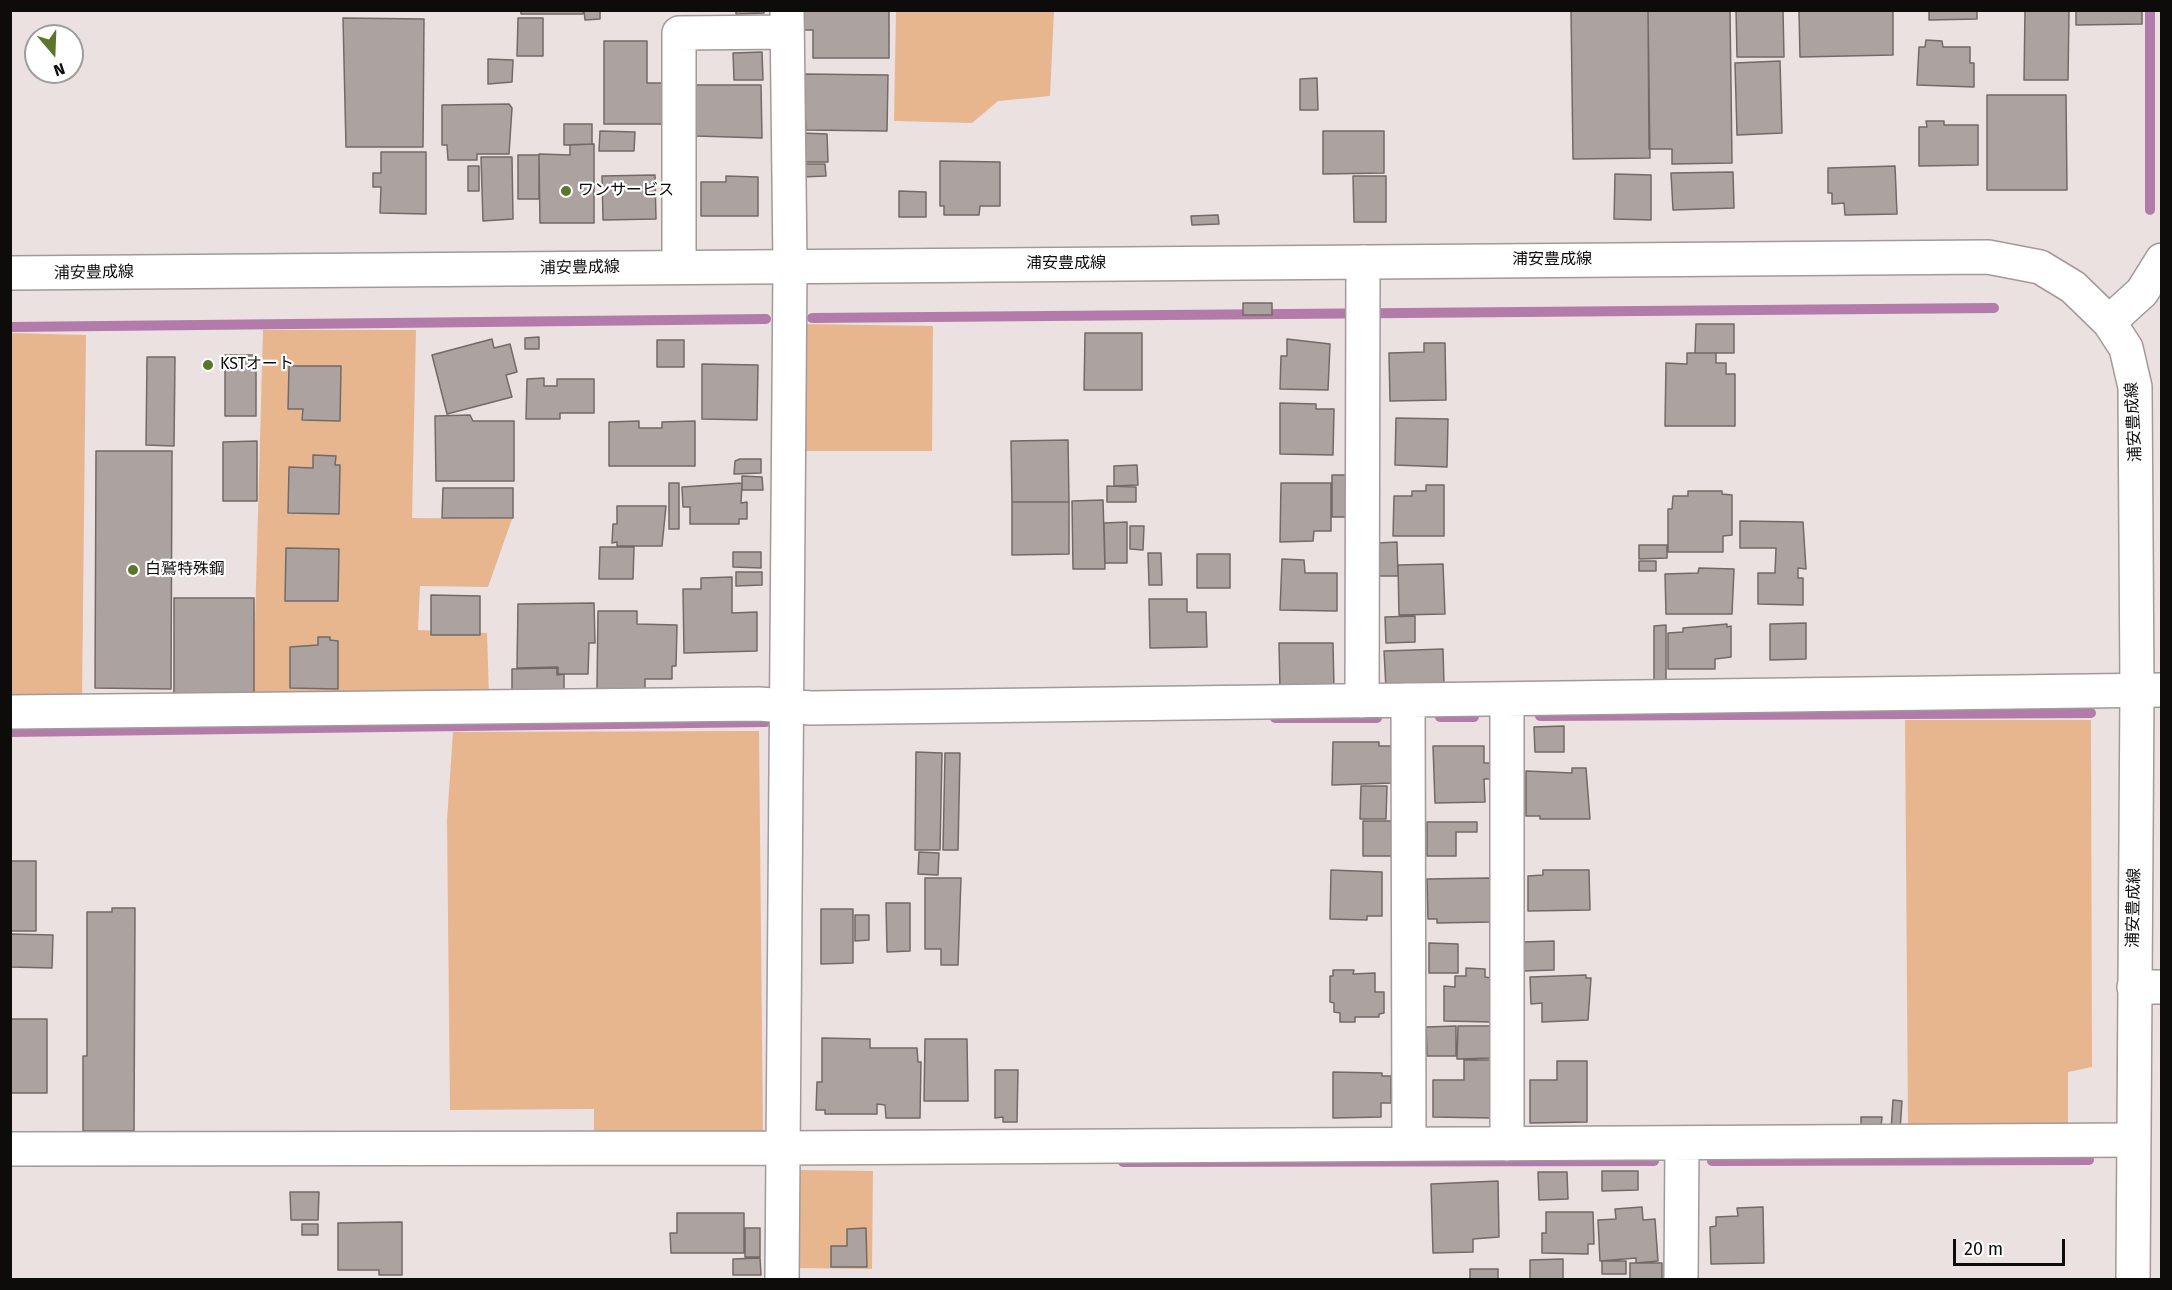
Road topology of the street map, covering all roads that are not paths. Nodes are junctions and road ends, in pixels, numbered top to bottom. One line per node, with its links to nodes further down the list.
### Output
1 (787, 21): 4 (street); 5 (street)
2 (2162, 260): 7 (street)
3 (1363, 262): 4 (street, 浦安豊成線); 8 (street, 浦安豊成線); 12 (street)
4 (790, 266): 5 (street, 浦安豊成線); 13 (street)
5 (679, 267): 6 (street, 浦安豊成線)
6 (10, 273)
7 (2152, 292): 8 (street)
8 (2109, 322): 9 (street, 浦安豊成線)
9 (2149, 690): 10 (street); 15 (street, 浦安豊成線)
10 (1507, 699): 11 (street); 19 (street)
11 (1408, 700): 12 (street); 18 (street)
12 (1362, 701): 13 (street)
13 (784, 706): 14 (street); 20 (street)
14 (10, 712)
15 (2148, 987): 16 (street, 浦安豊成線)
16 (2133, 1140): 17 (street); 24 (street, 浦安豊成線)
17 (1682, 1143): 19 (street); 23 (street)
18 (1409, 1144): 19 (street); 20 (street)
19 (1507, 1144)
20 (783, 1148): 21 (street); 22 (street)
21 (10, 1149)
22 (782, 1280)
23 (1681, 1280)
24 (2133, 1280)

